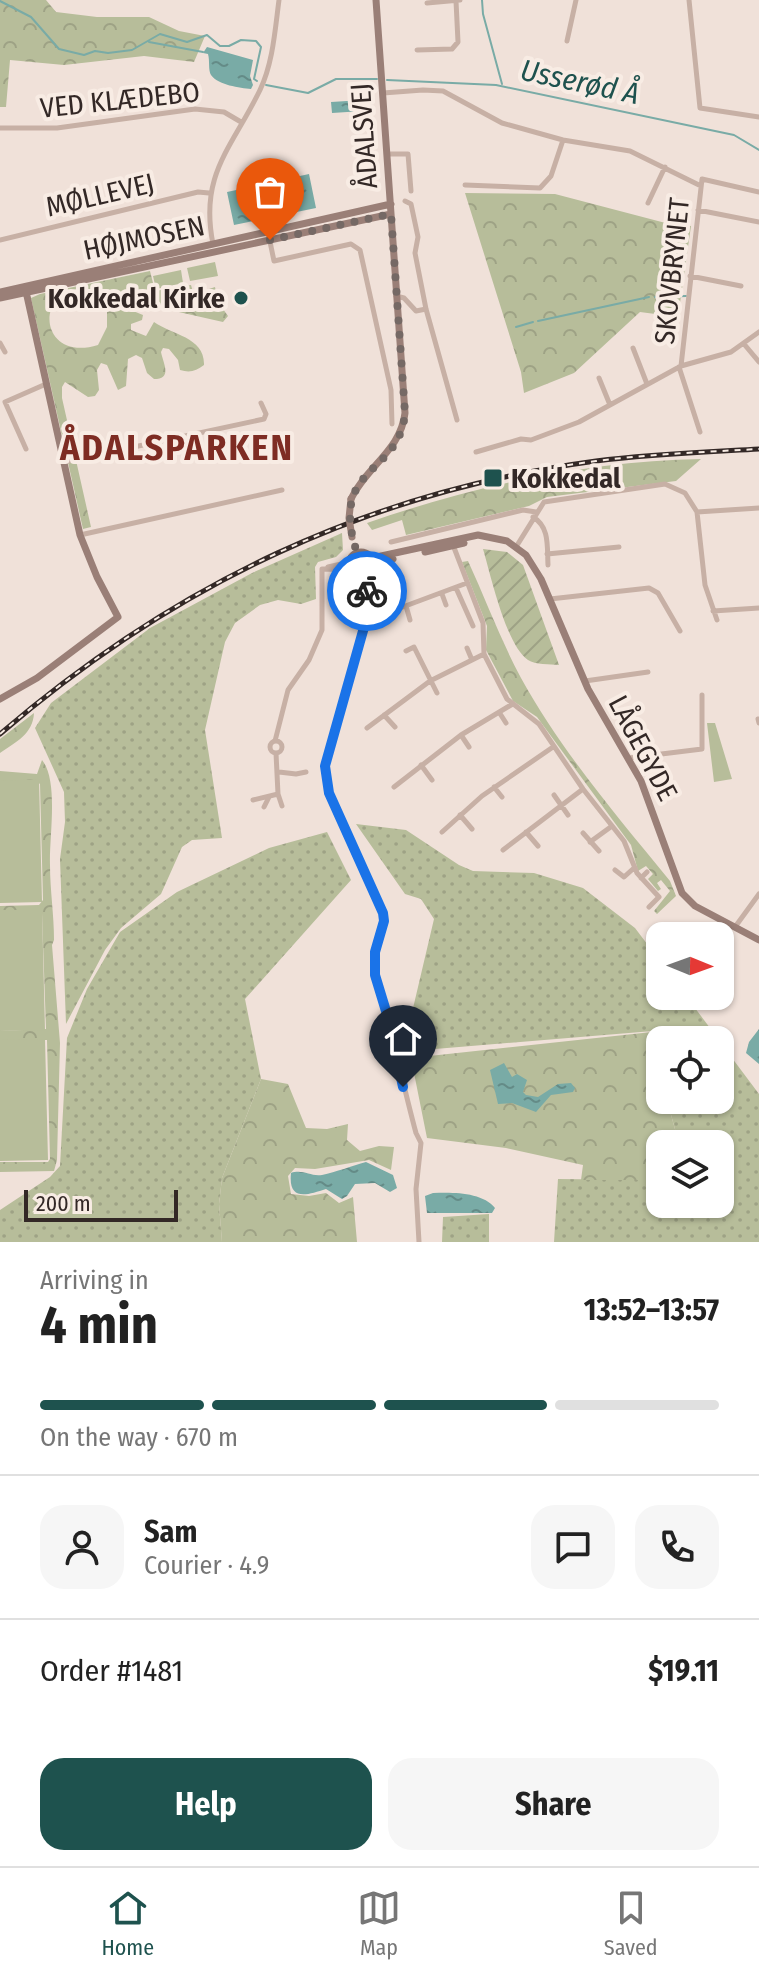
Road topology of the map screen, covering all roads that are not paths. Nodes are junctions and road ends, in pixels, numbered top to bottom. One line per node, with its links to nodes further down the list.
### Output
1 (279, 0): 11 (street)
2 (376, 0): 9 (street, ÅDALSVEJ)
3 (576, 0): 7 (street)
4 (689, 0): 10 (street)
5 (458, 1): 6 (street); 8 (street)
6 (427, 3)
7 (567, 41)
8 (417, 50)
9 (383, 93): 13 (street); 14 (street, ÅDALSVEJ)
10 (759, 117)
11 (241, 122): 12 (street, VED KLÆDEBO); 20 (street)
12 (0, 128)
13 (563, 140): 15 (street); 17 (street)
14 (387, 154): 18 (street); 23 (street, ÅDALSVEJ)
15 (665, 167): 16 (street); 22 (street)
16 (702, 182): 19 (street); 24 (street, SKOVBRYNET)
17 (465, 185)
18 (411, 191)
19 (759, 192)
20 (209, 193): 28 (street, MØLLEVEJ); 29 (street)
21 (405, 201): 35 (street)
22 (648, 203)
23 (391, 204): 25 (street, ÅDALSVEJ); 27 (street, HØJMOSEN)
24 (698, 210): 26 (street); 30 (street, SKOVBRYNET)
25 (391, 214): 27 (street, HØJMOSEN); 34 (street, ÅDALSVEJ)
26 (759, 222)
27 (269, 236): 29 (street, HØJMOSEN); 49 (street)
28 (0, 240)
29 (214, 248): 32 (street, HØJMOSEN)
30 (690, 276): 31 (street); 42 (street, SKOVBRYNET)
31 (741, 286)
32 (25, 290): 33 (street, HØJMOSEN); 44 (street)
33 (0, 295)
34 (396, 296): 35 (street); 63 (street, ÅDALSVEJ, bridge)
35 (426, 309): 48 (street)
36 (759, 332): 38 (street)
37 (0, 343): 40 (street)
38 (744, 344): 41 (street); 42 (street)
39 (633, 348): 45 (street)
40 (5, 352)
41 (759, 362)
42 (680, 367): 45 (street); 50 (street)
43 (599, 378): 47 (street)
44 (46, 384): 51 (street); 53 (street)
45 (647, 384): 47 (street)
46 (261, 403): 53 (street)
47 (610, 405): 52 (street)
48 (457, 420)
49 (392, 424)
50 (700, 432)
51 (26, 449)
52 (476, 452)
53 (64, 462): 58 (street)
54 (282, 490): 58 (street)
55 (759, 508): 56 (street)
56 (697, 512): 57 (street); 75 (street)
57 (535, 515): 59 (street); 61 (street); 64 (street)
58 (80, 535): 89 (street)
59 (391, 542)
60 (452, 543): 61 (street); 65 (street); 69 (street)
61 (513, 545): 72 (street, LÅGEGYDE)
62 (619, 547): 64 (street)
63 (357, 553): 65 (street); 67 (street)
64 (547, 554): 66 (street)
65 (372, 562): 68 (street)
66 (548, 565)
67 (351, 566): 68 (street); 101 (street)
68 (364, 575): 135 (street)
69 (467, 583): 70 (street); 82 (street)
70 (456, 588): 71 (street); 78 (street)
71 (442, 594): 73 (street); 76 (street)
72 (550, 599): 79 (street); 86 (street, LÅGEGYDE)
73 (446, 605)
74 (759, 608): 75 (street)
75 (713, 611): 77 (street)
76 (410, 620)
77 (717, 620)
78 (473, 626)
79 (680, 631)
80 (467, 648): 83 (street)
81 (406, 651): 85 (street)
82 (484, 654): 83 (street); 90 (street)
83 (472, 660): 85 (street)
84 (648, 672): 86 (street)
85 (430, 681): 87 (street); 92 (street)
86 (584, 681): 99 (street, LÅGEGYDE)
87 (437, 693)
88 (702, 695): 99 (street)
89 (0, 699)
90 (511, 704): 91 (street); 98 (street)
91 (499, 712): 93 (street); 96 (street)
92 (384, 715): 94 (street); 95 (street)
93 (506, 723)
94 (395, 727)
95 (367, 728)
96 (461, 735): 97 (street); 100 (street)
97 (469, 747)
98 (553, 747): 105 (street); 106 (street)
99 (629, 758): 132 (street, LÅGEGYDE)
100 (421, 765): 103 (street); 104 (street)
101 (279, 772): 102 (street); 107 (street)
102 (306, 772)
103 (432, 780)
104 (394, 787)
105 (494, 787): 110 (street); 115 (street)
106 (583, 789): 112 (street); 117 (street)
107 (278, 794): 109 (street); 113 (street)
108 (554, 795): 112 (street)
109 (269, 797): 111 (street); 114 (street)
110 (502, 797)
111 (253, 800)
112 (561, 805): 116 (street); 120 (street)
113 (282, 806)
114 (264, 807)
115 (460, 815): 118 (street); 119 (street)
116 (568, 815)
117 (612, 826): 122 (street); 126 (street)
118 (472, 829)
119 (442, 832)
120 (526, 832): 123 (street); 124 (street)
121 (583, 833): 122 (street)
122 (590, 842): 125 (street)
123 (538, 846)
124 (503, 850)
125 (599, 851)
126 (634, 868): 127 (street); 129 (street)
127 (615, 870)
128 (647, 872): 129 (street)
129 (641, 878): 131 (street)
130 (759, 894): 133 (street)
131 (649, 907)
132 (723, 922)
133 (734, 928): 134 (street, LÅGEGYDE)
134 (759, 940)
135 (419, 1242)

